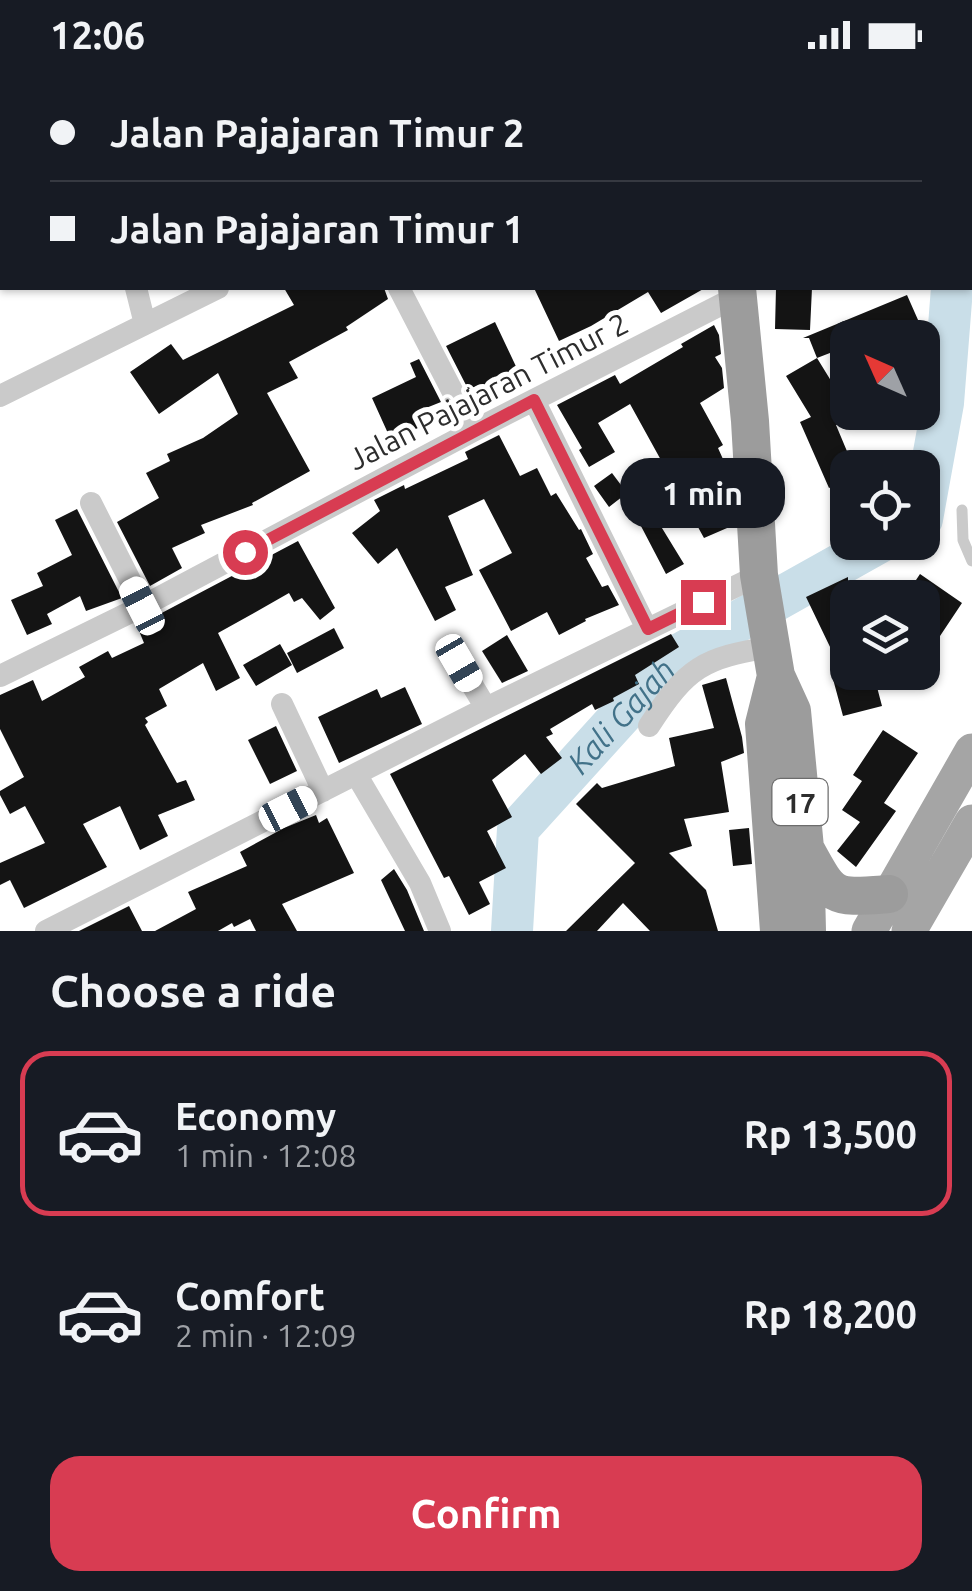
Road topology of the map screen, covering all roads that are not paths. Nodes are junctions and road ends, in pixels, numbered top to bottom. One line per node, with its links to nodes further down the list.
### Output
1 (136, 290): 5 (street)
2 (214, 290): 5 (street)
3 (399, 290): 8 (street)
4 (737, 292): 7 (street, Jalan Pajajaran Timur 2); 12 (highway, 17)
5 (145, 324): 6 (street)
6 (0, 396)
7 (534, 400): 8 (street, Jalan Pajajaran Timur 2); 14 (street)
8 (473, 431): 13 (street, Jalan Pajajaran Timur 2)
9 (91, 504): 13 (street)
10 (962, 510): 11 (lane)
11 (972, 561)
12 (760, 582): 14 (street); 15 (highway, 17)
13 (142, 606): 17 (street, Jalan Pajajaran Timur 2)
14 (648, 629): 19 (street)
15 (772, 653): 20 (street); 25 (highway, 17); 29 (highway, 17)
16 (459, 663): 19 (street)
17 (0, 676)
18 (282, 704): 23 (street)
19 (486, 708): 22 (street)
20 (649, 726)
21 (972, 752): 26 (main road)
22 (356, 774): 23 (street); 28 (street)
23 (323, 791): 27 (street)
24 (972, 822): 32 (main road)
25 (804, 848): 26 (highway, 17); 30 (highway, 17)
26 (890, 894): 31 (main road)
27 (46, 931)
28 (440, 931)
29 (779, 931)
30 (807, 931)
31 (869, 931)
32 (909, 931)

